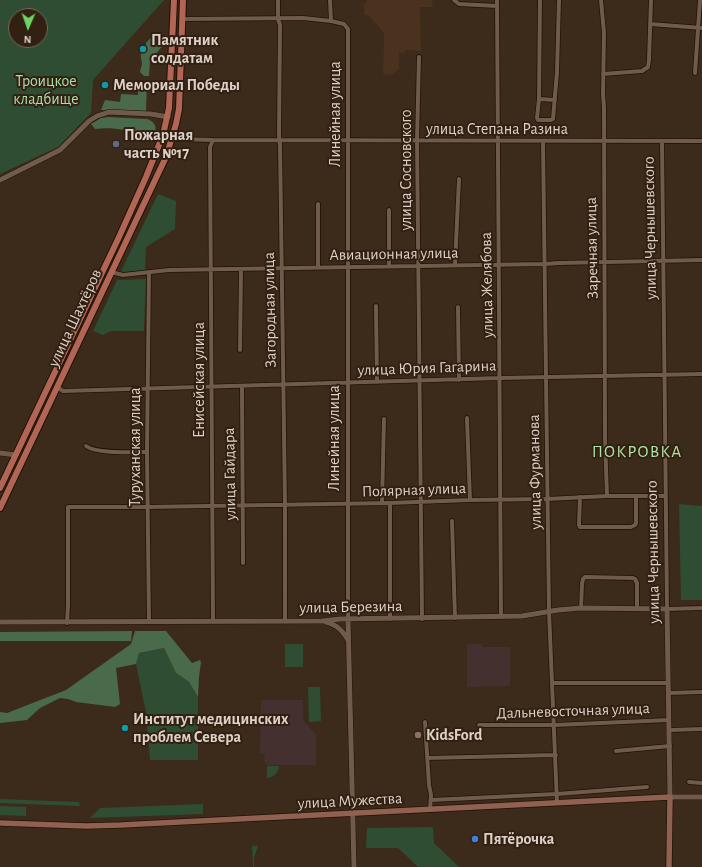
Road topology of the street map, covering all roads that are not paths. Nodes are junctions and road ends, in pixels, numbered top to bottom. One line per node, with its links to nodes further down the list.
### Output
1 (174, 0): 23 (main road, улица Шахтёров)
2 (183, 0): 13 (main road, улица Шахтёров)
3 (278, 0): 14 (street, Загородная улица)
4 (330, 0): 15 (street)
5 (454, 0): 12 (street)
6 (497, 0): 12 (street, улица Желябова)
7 (540, 0): 21 (street)
8 (559, 0): 22 (street)
9 (601, 0): 20 (street, Заречная улица)
10 (651, 0): 16 (street)
11 (700, 0): 17 (street)
12 (497, 6): 29 (street, улица Желябова)
13 (182, 19): 14 (street); 24 (main road, улица Шахтёров)
14 (278, 19): 15 (street); 26 (street, Загородная улица)
15 (331, 21): 27 (street, Линейная улица)
16 (650, 24): 17 (street); 20 (street)
17 (700, 27): 19 (street)
18 (419, 57): 28 (street, улица Сосновского)
19 (695, 72)
20 (603, 74): 31 (street, Заречная улица)
21 (539, 99): 22 (street); 22 (street)
22 (554, 100)
23 (168, 116): 35 (street); 75 (main road, улица Шахтёров)
24 (172, 138): 25 (street, улица Степана Разина); 51 (main road, улица Шахтёров)
25 (213, 140): 26 (street, улица Степана Разина); 48 (street, Енисейская улица)
26 (279, 140): 27 (street, улица Степана Разина); 50 (street, Загородная улица)
27 (347, 140): 28 (street, улица Степана Разина); 47 (street, Линейная улица)
28 (417, 140): 29 (street, улица Степана Разина); 45 (street, улица Сосновского)
29 (497, 141): 30 (street, улица Степана Разина); 43 (street, улица Желябова)
30 (543, 141): 31 (street, улица Степана Разина); 41 (street, улица Фурманова)
31 (603, 141): 32 (street, улица Степана Разина); 40 (street, Заречная улица)
32 (662, 141): 33 (street, улица Степана Разина); 39 (street, улица Чернышевского)
33 (702, 141)
34 (459, 178): 42 (street)
35 (0, 180)
36 (318, 204): 46 (street)
37 (389, 210): 44 (street)
38 (702, 260): 39 (street, Авиационная улица)
39 (663, 261): 40 (street, Авиационная улица); 57 (street, улица Чернышевского)
40 (604, 262): 41 (street, Авиационная улица); 58 (street, Заречная улица)
41 (545, 264): 43 (street, Авиационная улица); 60 (street, улица Фурманова)
42 (455, 265): 43 (street, Авиационная улица); 45 (street, Авиационная улица)
43 (498, 265): 59 (street, улица Желябова)
44 (389, 266): 45 (street, Авиационная улица); 47 (street, Авиационная улица)
45 (419, 266): 62 (street, улица Сосновского)
46 (318, 267): 47 (street, Авиационная улица); 50 (street, Авиационная улица)
47 (348, 267): 64 (street, Линейная улица)
48 (212, 269): 49 (street, Авиационная улица); 52 (street, Авиационная улица); 66 (street, Енисейская улица)
49 (240, 269): 50 (street, Авиационная улица); 55 (street)
50 (282, 269): 65 (street, Загородная улица)
51 (111, 272): 52 (street, Авиационная улица); 68 (main road, улица Шахтёров)
52 (150, 272): 69 (street, Туруханская улица)
53 (376, 306): 63 (street)
54 (458, 307): 61 (street)
55 (240, 350)
56 (702, 374): 57 (street, улица Юрия Гагарина)
57 (665, 375): 58 (street, улица Юрия Гагарина); 79 (street, улица Чернышевского)
58 (606, 377): 60 (street, улица Юрия Гагарина); 77 (street, Заречная улица)
59 (500, 378): 60 (street, улица Юрия Гагарина); 61 (street, улица Юрия Гагарина); 83 (street, улица Желябова)
60 (545, 378): 81 (street, улица Фурманова)
61 (459, 380): 62 (street, улица Юрия Гагарина)
62 (420, 381): 63 (street, улица Юрия Гагарина); 84 (street, улица Сосновского)
63 (377, 382): 64 (street, улица Юрия Гагарина)
64 (347, 383): 65 (street, улица Юрия Гагарина); 88 (street, Линейная улица)
65 (283, 385): 67 (street, улица Юрия Гагарина); 87 (street, Загородная улица)
66 (211, 386): 67 (street, улица Юрия Гагарина); 69 (street, улица Юрия Гагарина); 90 (street, Енисейская улица)
67 (242, 386): 89 (street, улица Гайдара)
68 (57, 387): 69 (street, улица Юрия Гагарина); 92 (main road, улица Шахтёров)
69 (147, 388): 73 (street, Туруханская улица)
70 (467, 418): 82 (street)
71 (384, 419): 85 (street)
72 (86, 446): 73 (street)
73 (147, 452): 91 (street, Туруханская улица)
74 (0, 453): 75 (street)
75 (16, 455): 76 (main road, улица Шахтёров)
76 (0, 488)
77 (607, 496): 78 (street, Полярная улица); 80 (street, Полярная улица)
78 (636, 496): 79 (street, Полярная улица); 80 (street)
79 (665, 496): 98 (street, улица Чернышевского)
80 (580, 498): 81 (street, Полярная улица)
81 (547, 499): 83 (street, Полярная улица); 99 (street, улица Фурманова)
82 (470, 500): 83 (street, Полярная улица); 84 (street, Полярная улица)
83 (500, 500): 100 (street, улица Желябова)
84 (422, 502): 86 (street, Полярная улица); 104 (street, улица Сосновского)
85 (382, 503): 86 (street, Полярная улица); 88 (street, Полярная улица)
86 (390, 503): 103 (street)
87 (285, 504): 88 (street, Полярная улица); 89 (street, Полярная улица); 106 (street, Загородная улица)
88 (347, 504): 102 (street, Линейная улица)
89 (242, 505): 90 (street, Полярная улица); 94 (street, улица Гайдара)
90 (212, 506): 91 (street, Полярная улица); 105 (street, Енисейская улица)
91 (147, 507): 109 (street, Туруханская улица); 110 (street, Полярная улица)
92 (0, 508)
93 (452, 520): 101 (street)
94 (243, 563)
95 (581, 608): 97 (street, улица Березина); 97 (street); 99 (street, улица Березина)
96 (702, 608): 98 (street, улица Березина)
97 (637, 609): 98 (street, улица Березина)
98 (667, 609): 113 (street, улица Чернышевского)
99 (549, 611): 100 (street, улица Березина); 112 (street, улица Фурманова)
100 (501, 617): 101 (street, улица Березина)
101 (455, 618): 104 (street, улица Березина)
102 (348, 619): 103 (street, улица Березина); 107 (street, улица Березина); 111 (street, Линейная улица)
103 (390, 619): 104 (street, улица Березина)
104 (422, 619)
105 (213, 621): 106 (street, улица Березина); 109 (street, улица Березина)
106 (285, 621): 107 (street, улица Березина)
107 (322, 621): 111 (street)
108 (0, 622): 110 (street, улица Березина)
109 (148, 622): 110 (street, улица Березина)
110 (67, 623)
111 (348, 641): 135 (street, Линейная улица)
112 (552, 683): 113 (street); 119 (street, улица Фурманова)
113 (668, 683): 115 (street, улица Чернышевского)
114 (702, 692): 115 (street)
115 (668, 693): 116 (street, улица Чернышевского)
116 (669, 720): 119 (street, Дальневосточная улица); 121 (street, улица Чернышевского)
117 (425, 722): 125 (street)
118 (479, 725): 119 (street, Дальневосточная улица)
119 (555, 725): 124 (street, улица Фурманова)
120 (702, 729): 121 (street, Дальневосточная улица)
121 (670, 730): 122 (street, улица Чернышевского)
122 (670, 746): 123 (street); 130 (street, улица Чернышевского)
123 (616, 751)
124 (556, 756): 125 (street); 129 (street, улица Фурманова)
125 (427, 758): 132 (street)
126 (689, 782): 127 (street)
127 (702, 783)
128 (646, 787): 129 (street)
129 (557, 794): 132 (street); 133 (street, улица Фурманова)
130 (670, 797): 131 (street, улица Мужества); 133 (main road, улица Мужества); 138 (main road, улица Чернышевского)
131 (702, 797)
132 (431, 800): 134 (street)
133 (557, 803): 134 (main road, улица Мужества)
134 (430, 810): 135 (main road, улица Мужества)
135 (353, 814): 136 (main road, улица Мужества); 137 (street, Линейная улица)
136 (0, 823)
137 (354, 867)
138 (669, 867)

